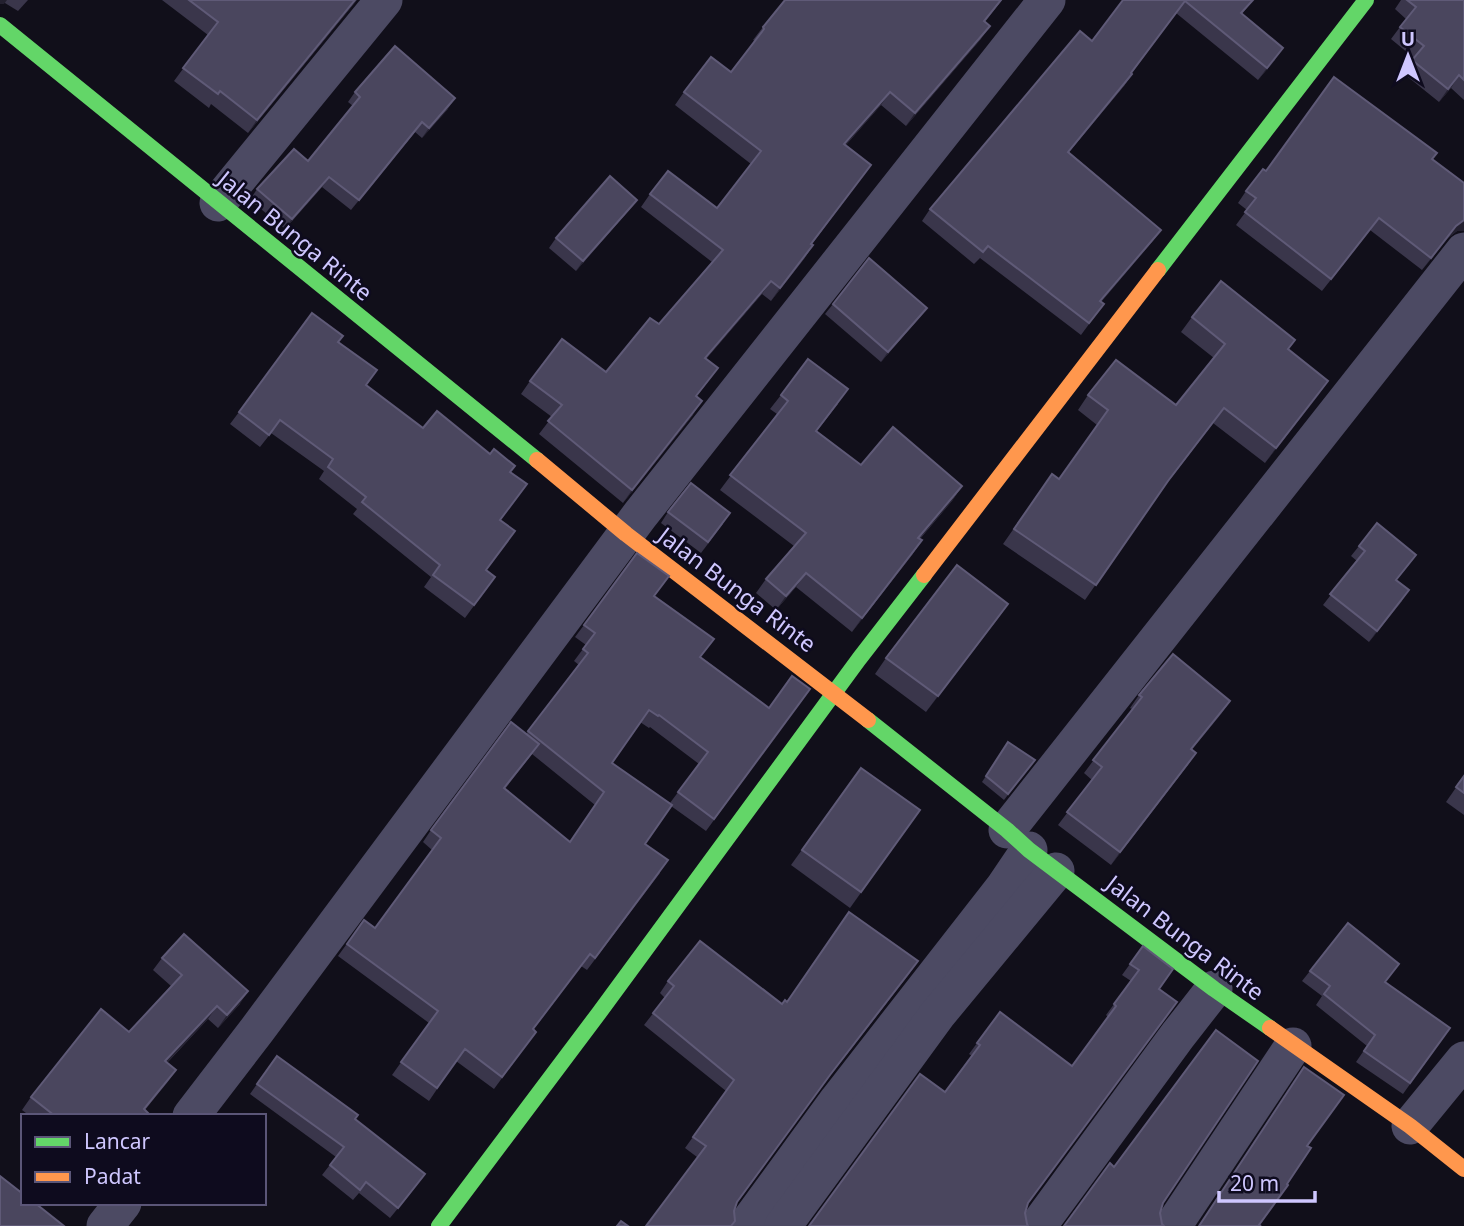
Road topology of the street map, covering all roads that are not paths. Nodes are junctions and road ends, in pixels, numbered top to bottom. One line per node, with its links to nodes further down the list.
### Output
1 (384, 0): 5 (street)
2 (1047, 0): 7 (street)
3 (1366, 0): 8 (street)
4 (0, 26): 5 (street, Jalan Bunga Rinte)
5 (218, 204): 7 (street, Jalan Bunga Rinte)
6 (1464, 251): 9 (street)
7 (626, 534): 8 (street, Jalan Bunga Rinte); 13 (street)
8 (835, 693): 9 (street, Jalan Bunga Rinte); 18 (street)
9 (1031, 850): 10 (street, Jalan Bunga Rinte); 19 (street); 20 (street)
10 (1214, 989): 11 (street, Jalan Bunga Rinte); 21 (street)
11 (1293, 1046): 14 (street, Jalan Bunga Rinte); 22 (street)
12 (1464, 1060): 14 (street)
13 (193, 1114)
14 (1410, 1126): 15 (street, Jalan Bunga Rinte)
15 (1464, 1170)
16 (121, 1205): 17 (street)
17 (105, 1226)
18 (439, 1226)
19 (746, 1226)
20 (783, 1226)
21 (1038, 1226)
22 (1173, 1226)

